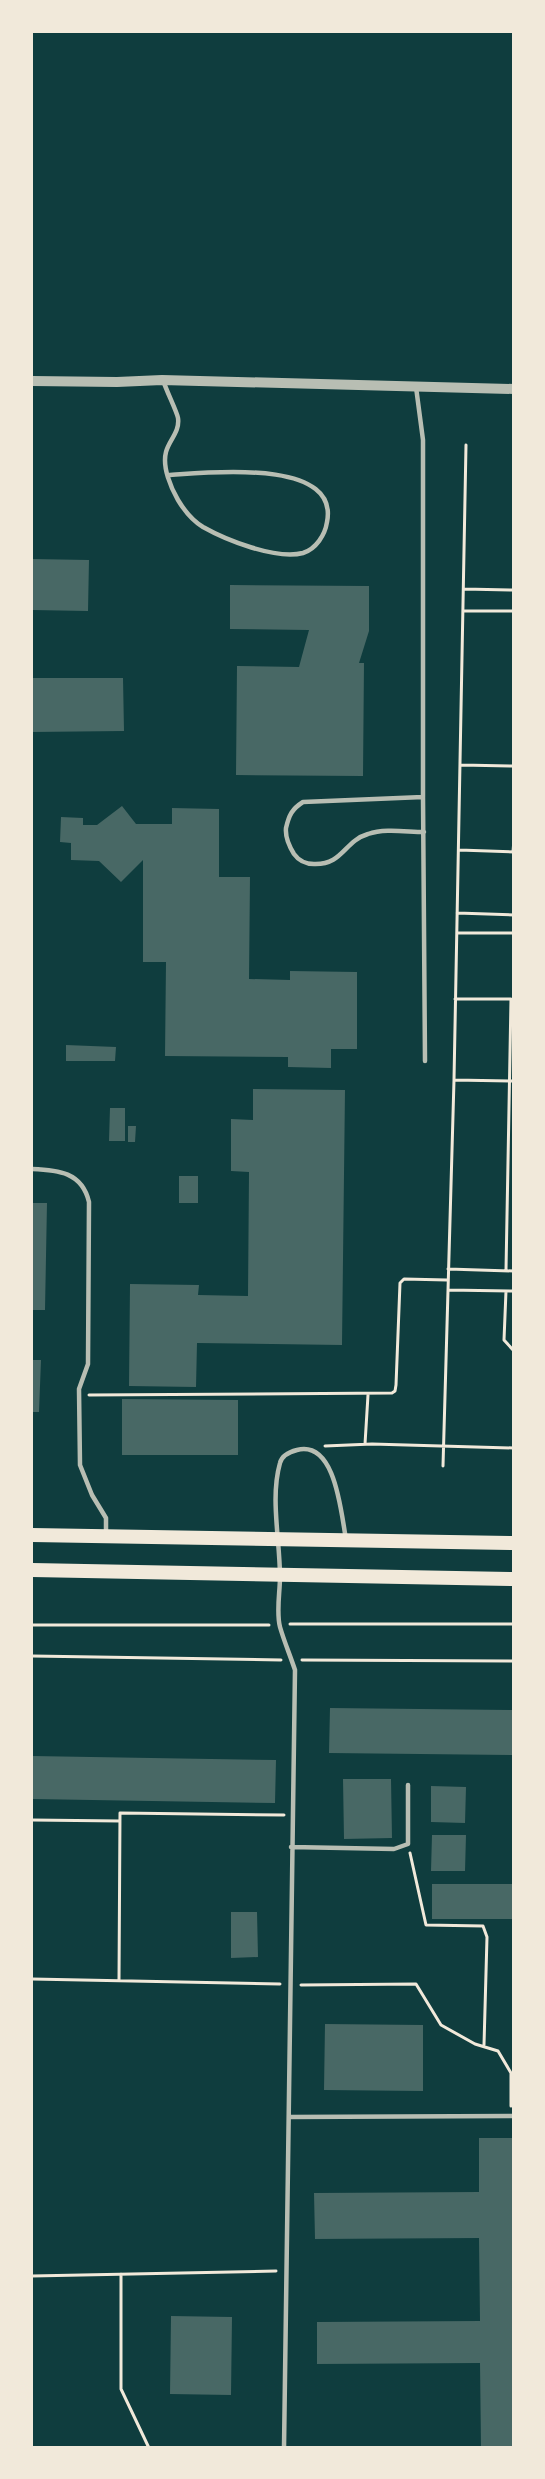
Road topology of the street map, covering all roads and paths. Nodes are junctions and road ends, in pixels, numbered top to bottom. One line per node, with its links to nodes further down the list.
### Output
1 (162, 380): 2 (street); 3 (street); 6 (lane)
2 (32, 381)
3 (416, 386): 4 (street); 13 (lane)
4 (513, 389)
5 (466, 445): 7 (path)
6 (168, 475): 6 (lane)
7 (464, 589): 8 (path); 9 (path)
8 (513, 590)
9 (464, 610): 10 (path); 11 (path)
10 (513, 611)
11 (460, 765): 12 (path); 16 (path)
12 (513, 766)
13 (423, 796): 14 (lane); 14 (lane)
14 (424, 832): 24 (lane)
15 (513, 839): 17 (path)
16 (459, 850): 17 (path); 18 (path)
17 (513, 852)
18 (457, 913): 19 (path); 20 (path)
19 (513, 915)
20 (457, 933): 21 (path); 23 (path)
21 (513, 933)
22 (512, 998): 23 (path); 26 (path)
23 (455, 999): 25 (path)
24 (425, 1061)
25 (454, 1080): 26 (path); 28 (path)
26 (512, 1082): 29 (path)
27 (32, 1169): 36 (lane)
28 (448, 1269): 29 (path); 31 (path)
29 (506, 1270): 30 (path)
30 (513, 1270)
31 (448, 1280): 32 (path); 37 (path)
32 (448, 1290): 33 (path); 39 (path)
33 (506, 1291): 34 (path); 35 (path)
34 (513, 1291)
35 (513, 1351)
36 (78, 1395): 37 (path); 44 (lane)
37 (368, 1395): 38 (path)
38 (365, 1444): 39 (path); 40 (path)
39 (443, 1446): 41 (path); 42 (path)
40 (303, 1448): 45 (lane); 46 (lane)
41 (513, 1448)
42 (442, 1466)
43 (32, 1534): 44 (main road)
44 (106, 1536): 45 (main road)
45 (279, 1539): 46 (main road); 49 (lane)
46 (346, 1540): 47 (main road)
47 (513, 1543)
48 (32, 1570): 49 (main road)
49 (280, 1576): 50 (main road); 52 (lane)
50 (513, 1579)
51 (32, 1656): 52 (path)
52 (292, 1660): 53 (path); 55 (lane)
53 (513, 1661)
54 (408, 1785): 58 (lane)
55 (294, 1815): 57 (path); 59 (lane)
56 (32, 1820): 57 (path)
57 (120, 1821): 61 (path)
58 (408, 1844): 59 (lane); 63 (path)
59 (291, 1847): 62 (lane)
60 (32, 1979): 61 (path)
61 (119, 1980): 62 (path)
62 (291, 1985): 63 (path); 65 (lane)
63 (484, 2045): 64 (path)
64 (512, 2116): 65 (lane)
65 (289, 2117): 66 (lane)
66 (285, 2271): 67 (path); 70 (lane)
67 (122, 2274): 68 (path); 69 (path)
68 (32, 2276)
69 (149, 2448)
70 (284, 2448)

